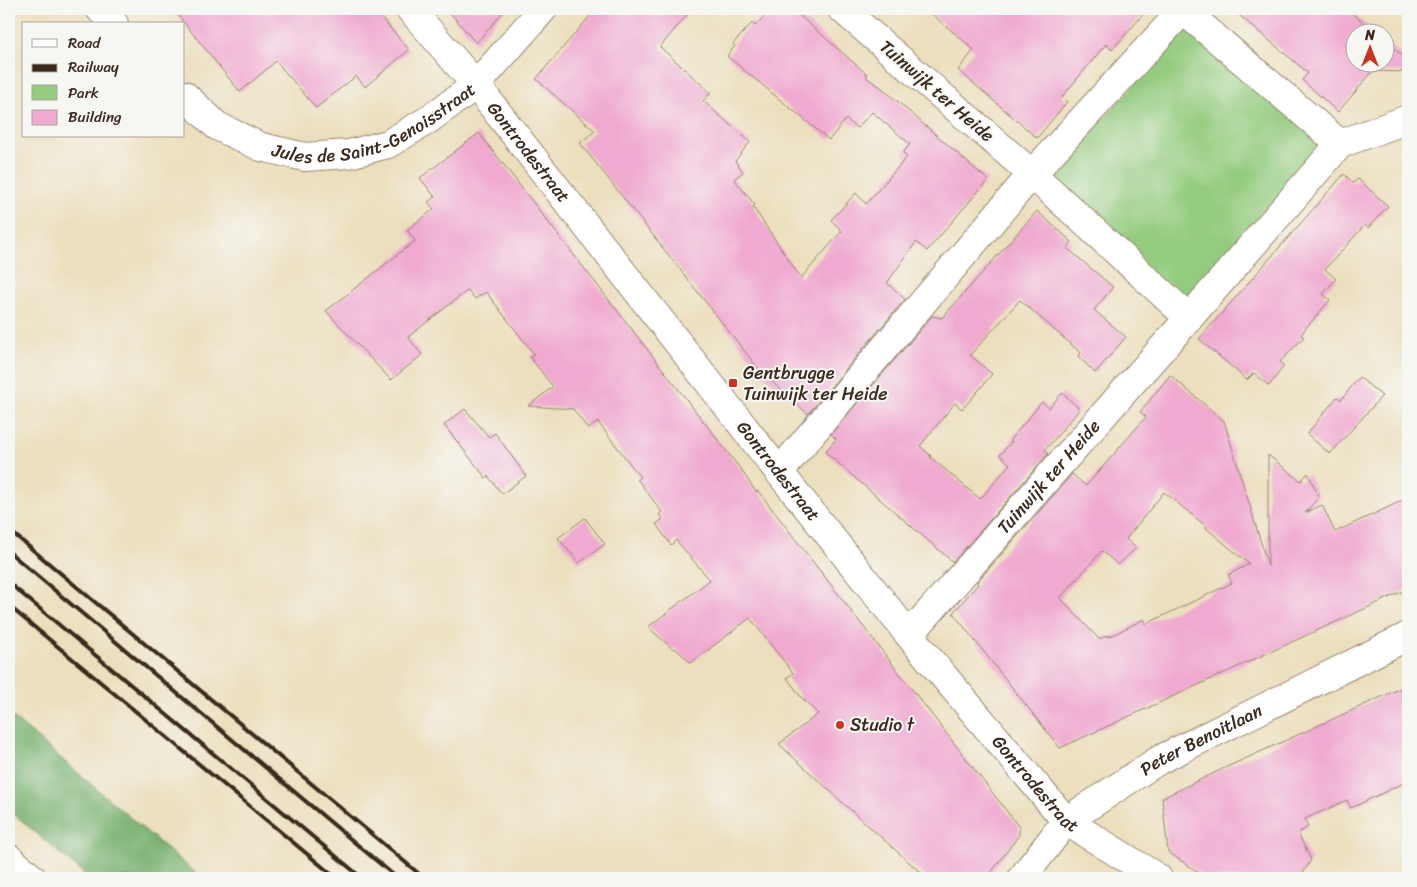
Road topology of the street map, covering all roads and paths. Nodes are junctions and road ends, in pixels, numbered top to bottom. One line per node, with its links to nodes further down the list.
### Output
1 (100, 9): 6 (street)
2 (410, 9): 7 (street, Gontrodestraat)
3 (544, 9): 7 (street, Jules de Saint-Genoisstraat)
4 (842, 9): 11 (street, Tuinwijk ter Heide)
5 (1184, 9): 10 (street); 11 (street)
6 (112, 22)
7 (476, 85): 8 (street, Jules de Saint-Genoisstraat); 13 (street, Gontrodestraat)
8 (185, 96)
9 (1408, 119): 10 (street, Tuinwijk ter Heide)
10 (1340, 144): 12 (street, Tuinwijk ter Heide)
11 (1032, 174): 12 (street, Tuinwijk ter Heide); 13 (street)
12 (1189, 318): 14 (street, Tuinwijk ter Heide)
13 (779, 472): 14 (street, Gontrodestraat)
14 (910, 635): 16 (street, Gontrodestraat)
15 (1408, 636): 16 (street, Peter Benoitlaan)
16 (1066, 821): 19 (street, Peter Benoitlaan); 20 (street, Gontrodestraat)
17 (9, 858): 18 (street)
18 (32, 878)
19 (1022, 878)
20 (1158, 878)

